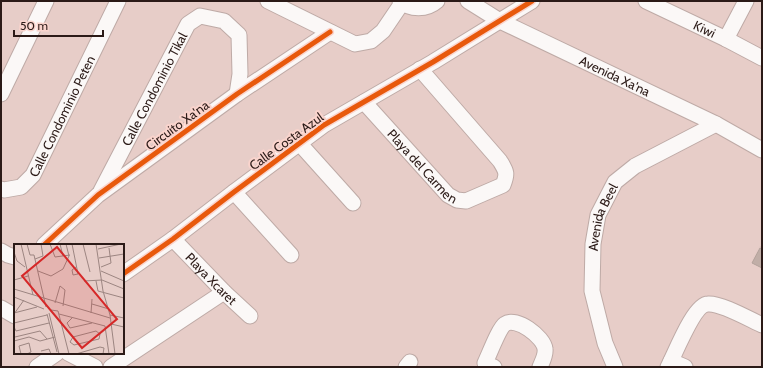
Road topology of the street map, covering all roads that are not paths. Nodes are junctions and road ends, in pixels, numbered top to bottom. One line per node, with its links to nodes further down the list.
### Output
1 (46, 1): 15 (street)
2 (118, 1): 21 (street, Calle Condominio Peten)
3 (268, 1): 11 (street)
4 (437, 1): 9 (street)
5 (468, 1): 10 (street, Avenida Xa'na)
6 (532, 1): 10 (street, Calle Costa Azul)
7 (646, 1): 12 (street, Kiwi)
8 (746, 1): 12 (street)
9 (401, 2): 11 (street)
10 (500, 21): 14 (street, Calle Costa Azul); 18 (street, Avenida Xa'na)
11 (330, 32): 16 (street, Circuito Xa'na)
12 (726, 39): 13 (street, Kiwi)
13 (762, 58)
14 (420, 69): 17 (street, Calle Costa Azul); 17 (street, Playa del Carmen)
15 (1, 94)
16 (237, 94): 23 (street, Circuito Xa'na); 23 (street, Calle Condominio Tikal)
17 (364, 102): 19 (street, Calle Costa Azul)
18 (716, 124): 20 (street, Avenida Xa'na); 44 (street, Avenida Beel)
19 (300, 144): 22 (street, Calle Costa Azul); 24 (street)
20 (762, 150)
21 (1, 189)
22 (234, 192): 25 (street, Calle Costa Azul); 28 (street)
23 (98, 195): 26 (street, Circuito Xa'na)
24 (353, 203)
25 (173, 239): 30 (street, Calle Costa Azul); 31 (street, Playa Xcaret)
26 (45, 244)
27 (1, 251): 29 (street)
28 (291, 255)
29 (14, 257)
30 (124, 273)
31 (224, 292): 34 (street, Playa Xcaret); 42 (street)
32 (1, 308): 33 (street)
33 (14, 315)
34 (250, 316)
35 (762, 325): 39 (street)
36 (56, 354): 40 (street)
37 (70, 354): 41 (street)
38 (489, 365): 43 (street)
39 (678, 366)
40 (37, 367)
41 (95, 367)
42 (111, 367)
43 (540, 367)
44 (615, 367)

